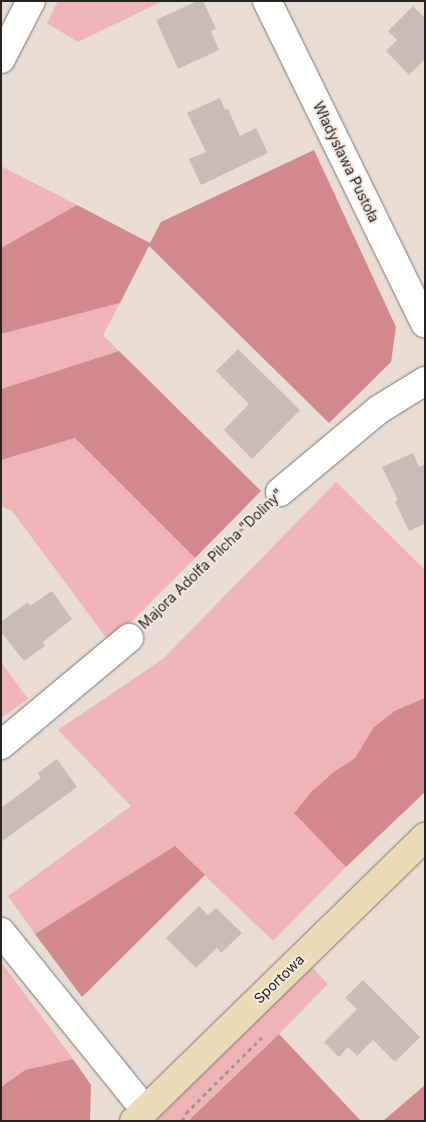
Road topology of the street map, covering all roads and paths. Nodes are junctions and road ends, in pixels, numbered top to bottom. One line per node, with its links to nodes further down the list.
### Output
1 (31, 1): 3 (street)
2 (267, 1): 4 (street, Władysława Pustoła)
3 (1, 59)
4 (425, 322)
5 (425, 381): 6 (street, Majora Adolfa Pilcha "Doliny")
6 (280, 492): 7 (path, Majora Adolfa Pilcha "Doliny")
7 (129, 638): 8 (street, Majora Adolfa Pilcha "Doliny")
8 (1, 745)
9 (425, 837): 11 (street, Sportowa)
10 (1, 932): 11 (street)
11 (140, 1115)

